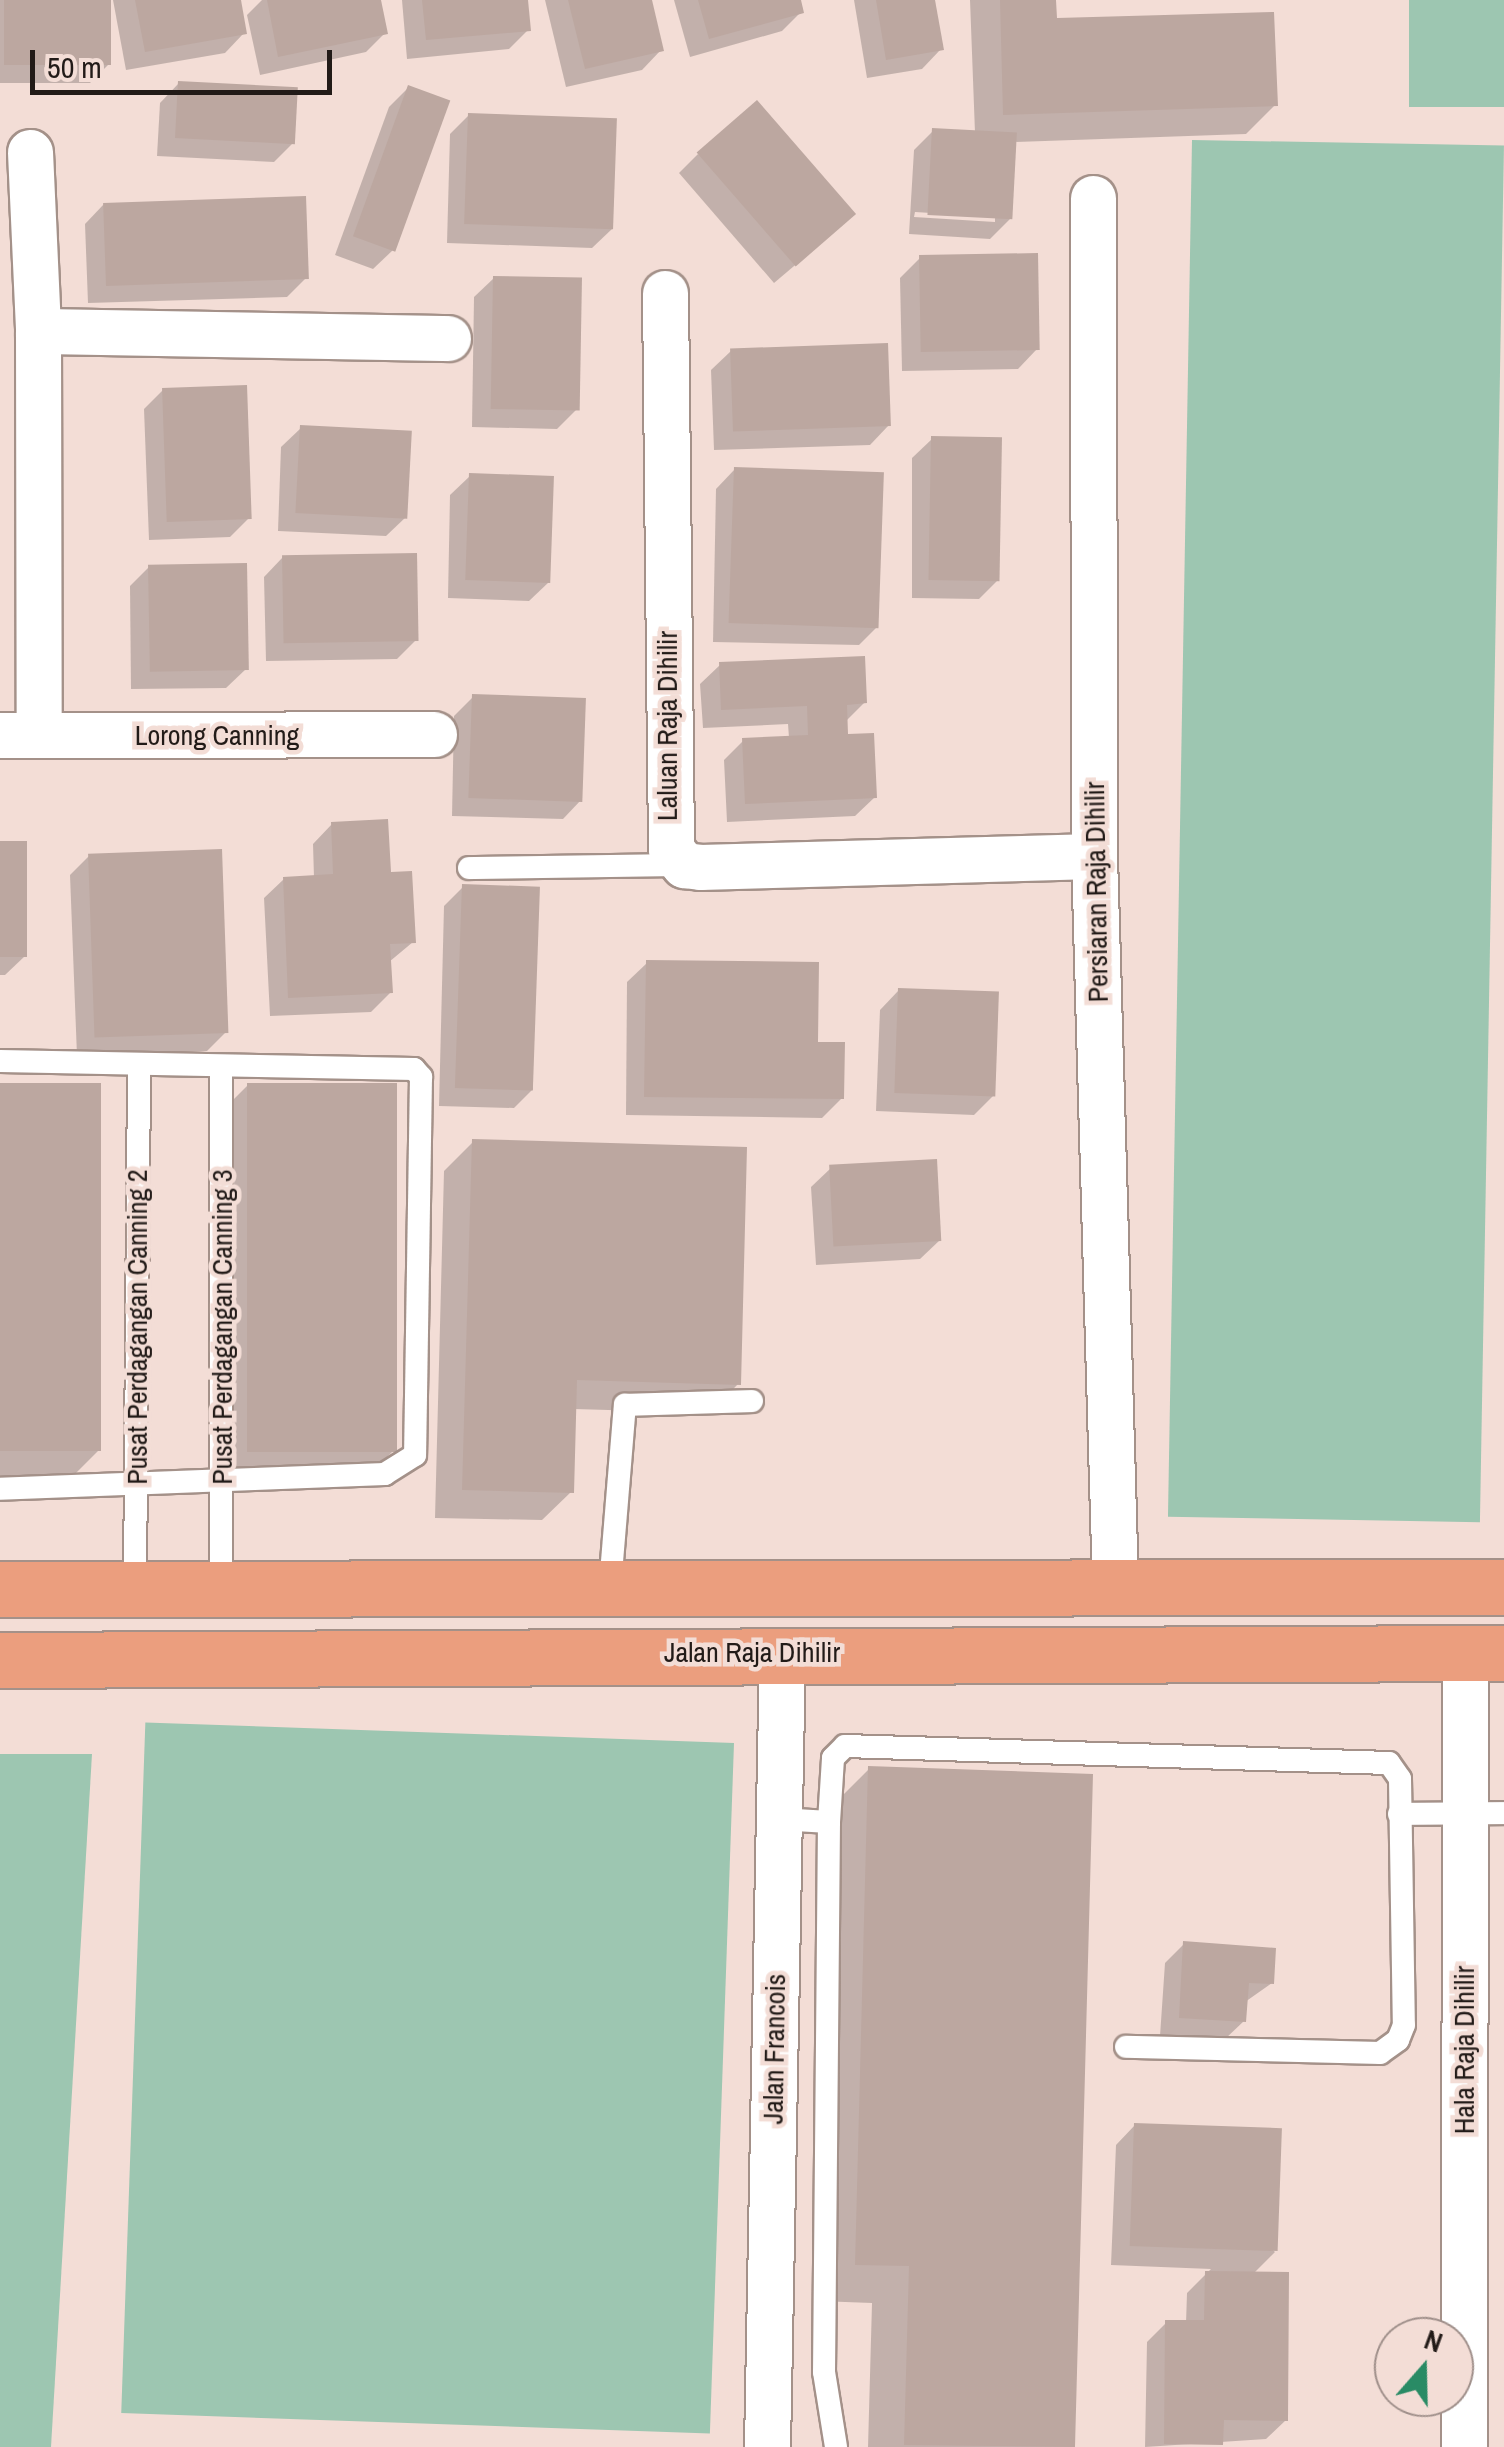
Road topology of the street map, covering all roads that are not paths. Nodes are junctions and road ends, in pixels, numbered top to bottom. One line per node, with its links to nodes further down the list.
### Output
1 (30, 152): 4 (street)
2 (1093, 198): 8 (street, Persiaran Raja Dihilir)
3 (665, 293): 9 (street, Laluan Raja Dihilir)
4 (38, 331): 5 (street); 7 (street)
5 (448, 338)
6 (434, 734): 7 (street, Lorong Canning)
7 (20, 735)
8 (1094, 856): 9 (street); 19 (street, Persiaran Raja Dihilir)
9 (684, 864): 10 (lane)
10 (470, 868)
11 (0, 1062): 12 (lane)
12 (139, 1066): 13 (lane); 16 (lane, Pusat Perdagangan Canning 2)
13 (221, 1066): 15 (lane, Pusat Perdagangan Canning 3); 15 (lane)
14 (752, 1402): 18 (lane)
15 (222, 1480): 16 (lane); 20 (lane, Pusat Perdagangan Canning 3)
16 (138, 1482): 17 (lane); 22 (lane, Pusat Perdagangan Canning 2)
17 (0, 1489)
18 (610, 1586): 19 (main road); 20 (main road)
19 (1115, 1586): 21 (main road)
20 (221, 1587): 22 (main road)
21 (1504, 1587)
22 (135, 1588): 23 (main road)
23 (0, 1589)
24 (782, 1651): 25 (main road, Jalan Raja Dihilir); 26 (main road, Jalan Raja Dihilir); 29 (street, Jalan Francois)
25 (1485, 1653): 27 (street, Hala Raja Dihilir)
26 (0, 1660)
27 (1484, 1813): 28 (lane); 34 (street, Hala Raja Dihilir)
28 (1400, 1814): 30 (lane); 31 (lane)
29 (779, 1819): 30 (lane); 32 (street, Jalan Francois)
30 (829, 1822): 33 (lane)
31 (1126, 2047)
32 (766, 2447)
33 (836, 2447)
34 (1464, 2447)

